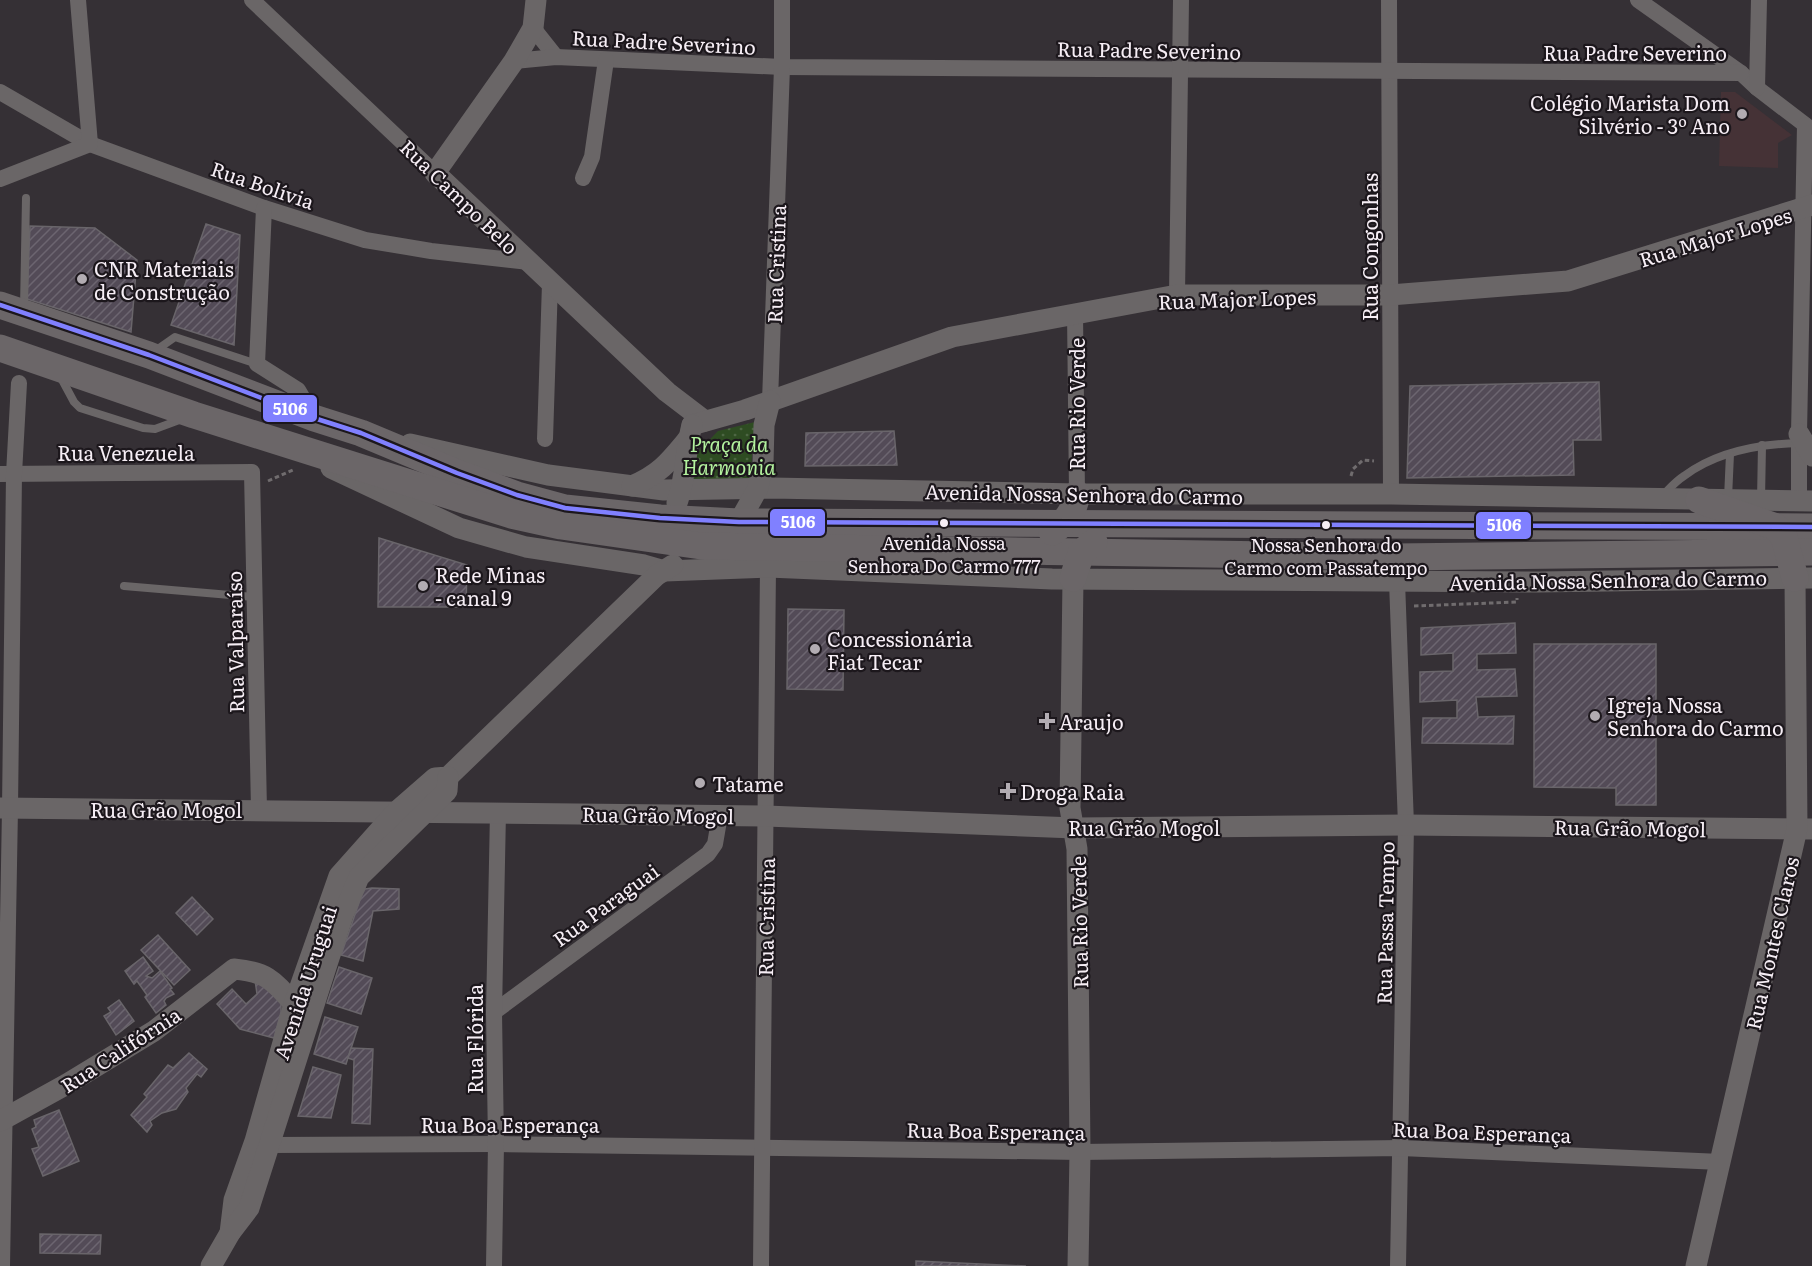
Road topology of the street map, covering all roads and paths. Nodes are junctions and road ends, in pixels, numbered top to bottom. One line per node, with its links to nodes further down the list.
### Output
1 (78, 0): 21 (street)
2 (252, 0): 9 (street, Rua Campo Belo)
3 (536, 0): 10 (street)
4 (782, 0): 14 (street, Rua Cristina)
5 (1181, 0): 15 (street)
6 (1389, 0): 16 (street, Rua Congonhas)
7 (1638, 0): 17 (street)
8 (1759, 0): 18 (street)
9 (268, 7): 22 (street, Rua Campo Belo)
10 (533, 28): 11 (street, Rua Padre Severino); 13 (street)
11 (556, 57): 12 (street, Rua Padre Severino); 13 (street, Rua Padre Severino)
12 (606, 60): 14 (street, Rua Padre Severino); 23 (street)
13 (514, 61): 22 (street)
14 (782, 67): 15 (street, Rua Padre Severino); 38 (street, Rua Cristina)
15 (1181, 71): 16 (street, Rua Padre Severino); 30 (street)
16 (1389, 72): 17 (street, Rua Padre Severino); 31 (street, Rua Congonhas)
17 (1741, 73): 18 (street)
18 (1757, 88): 20 (street)
19 (0, 92): 21 (street, Rua Bolívia)
20 (1809, 128): 26 (street)
21 (90, 144): 24 (street); 27 (street, Rua Bolívia)
22 (435, 173): 28 (street, Rua Campo Belo)
23 (583, 178)
24 (0, 179)
25 (26, 198): 32 (lane)
26 (1808, 207): 31 (street, Rua Major Lopes); 47 (street)
27 (264, 208): 28 (street, Rua Bolívia); 36 (street)
28 (529, 262): 29 (street, Rua Campo Belo)
29 (550, 283): 42 (street, Rua Campo Belo); 44 (street)
30 (1177, 295): 31 (street, Rua Major Lopes); 33 (street, Rua Major Lopes)
31 (1390, 295): 56 (street, Rua Congonhas)
32 (12, 309): 35 (main road, Avenida Nossa Senhora do Carmo)
33 (1076, 313): 38 (street, Rua Major Lopes); 55 (street, Rua Rio Verde)
34 (0, 348): 45 (main road, Avenida Nossa Senhora do Carmo)
35 (149, 355): 36 (lane); 40 (main road, Avenida Nossa Senhora do Carmo)
36 (256, 364): 40 (street)
37 (19, 383): 50 (street)
38 (770, 401): 39 (street, Rua Major Lopes); 41 (street, Rua Cristina)
39 (745, 410): 41 (street); 42 (street, Rua Major Lopes)
40 (314, 418): 43 (main road, Avenida Nossa Senhora do Carmo)
41 (764, 425): 53 (street, Rua Cristina)
42 (695, 428): 52 (street); 54 (street)
43 (361, 433): 52 (street, Avenida Nossa Senhora do Carmo); 66 (main road, Avenida Nossa Senhora do Carmo)
44 (545, 439)
45 (277, 440): 49 (street, Avenida Nossa Senhora do Carmo); 66 (main road, Avenida Nossa Senhora do Carmo)
46 (1762, 445): 47 (lane); 48 (lane); 60 (lane)
47 (1803, 445): 61 (street)
48 (1730, 454): 57 (lane); 59 (lane)
49 (316, 460): 51 (path); 70 (street, Avenida Nossa Senhora do Carmo)
50 (7, 474): 51 (street, Rua Venezuela); 82 (street)
51 (252, 480): 78 (street, Rua Valparaíso)
52 (632, 486): 54 (street, Avenida Nossa Senhora do Carmo)
53 (758, 488): 54 (street, Avenida Nossa Senhora do Carmo); 55 (street, Avenida Nossa Senhora do Carmo); 62 (street, Rua Cristina)
54 (682, 489): 66 (street)
55 (1077, 494): 56 (street, Avenida Nossa Senhora do Carmo); 63 (main road)
56 (1391, 494): 57 (street, Avenida Nossa Senhora do Carmo)
57 (1658, 499): 58 (street, Avenida Nossa Senhora do Carmo)
58 (1699, 500): 59 (street, Avenida Nossa Senhora do Carmo); 65 (main road)
59 (1728, 500): 60 (street, Avenida Nossa Senhora do Carmo)
60 (1761, 500): 61 (street, Avenida Nossa Senhora do Carmo)
61 (1806, 501)
62 (739, 522): 63 (main road, Avenida Nossa Senhora do Carmo); 66 (main road, Avenida Nossa Senhora do Carmo); 67 (street, Avenida Uruguai)
63 (1062, 525): 64 (main road, Avenida Nossa Senhora do Carmo); 69 (main road)
64 (1185, 525): 65 (main road, Avenida Nossa Senhora do Carmo); 71 (main road)
65 (1776, 527): 68 (main road, Avenida Nossa Senhora do Carmo)
66 (669, 530): 67 (main road, Avenida Nossa Senhora do Carmo); 73 (street)
67 (701, 546): 69 (main road, Avenida Nossa Senhora do Carmo); 73 (street, Avenida Uruguai)
68 (1805, 546): 71 (main road, Avenida Nossa Senhora do Carmo); 74 (main road)
69 (954, 551): 71 (main road, Avenida Nossa Senhora do Carmo)
70 (628, 562): 73 (street, Avenida Nossa Senhora do Carmo); 79 (street)
71 (1077, 566): 72 (street, Avenida Nossa Senhora do Carmo); 75 (street, Avenida Nossa Senhora do Carmo); 91 (street, Rua Rio Verde)
72 (768, 567): 73 (street, Avenida Nossa Senhora do Carmo); 89 (street, Rua Cristina)
73 (665, 571): 79 (street, Avenida Uruguai)
74 (1804, 578): 75 (street, Avenida Nossa Senhora do Carmo); 92 (street, Rua Montes Claros)
75 (1397, 581): 90 (street, Rua Passa Tempo)
76 (124, 586): 78 (lane)
77 (1517, 595): 80 (path)
78 (254, 597): 83 (street, Rua Valparaíso)
79 (629, 604): 81 (street, Avenida Uruguai)
80 (1412, 606)
81 (447, 784): 84 (street, Avenida Uruguai); 85 (street); 87 (street, Avenida Uruguai)
82 (5, 808): 83 (street, Rua Grão Mogol); 98 (street)
83 (258, 810): 84 (street, Rua Grão Mogol)
84 (396, 812): 87 (street, Rua Grão Mogol); 94 (street, Avenida Uruguai)
85 (476, 812): 86 (street, Rua Grão Mogol); 87 (street, Rua Grão Mogol)
86 (498, 812): 88 (street, Rua Grão Mogol); 97 (street, Rua Flórida)
87 (426, 813): 93 (street, Avenida Uruguai)
88 (720, 815): 89 (street, Rua Grão Mogol); 97 (street, Rua Paraguai)
89 (766, 816): 91 (street, Rua Grão Mogol); 101 (street, Rua Cristina)
90 (1406, 825): 91 (street, Rua Grão Mogol); 92 (street, Rua Grão Mogol); 102 (street, Rua Passa Tempo)
91 (1075, 828): 103 (street, Rua Rio Verde)
92 (1805, 829): 104 (street, Rua Montes Claros)
93 (327, 961): 94 (street); 100 (street, Avenida Uruguai)
94 (304, 974): 95 (street); 96 (street, Avenida Uruguai)
95 (275, 982): 96 (street); 98 (street, Rua Califórnia)
96 (294, 1004): 105 (street, Avenida Uruguai)
97 (494, 1012): 99 (street, Rua Flórida)
98 (2, 1121): 106 (street)
99 (496, 1144): 100 (street, Rua Boa Esperança); 101 (street, Rua Boa Esperança); 108 (street, Rua Flórida)
100 (270, 1145): 105 (street, Avenida Uruguai)
101 (763, 1148): 103 (street, Rua Boa Esperança); 109 (street, Rua Cristina)
102 (1401, 1148): 103 (street, Rua Boa Esperança); 104 (street, Rua Boa Esperança); 111 (street, Rua Passa Tempo)
103 (1080, 1152): 110 (street, Rua Rio Verde)
104 (1721, 1162): 112 (street, Rua Montes Claros)
105 (230, 1233): 107 (street, Avenida Uruguai)
106 (2, 1266)
107 (211, 1266)
108 (494, 1266)
109 (761, 1266)
110 (1078, 1266)
111 (1398, 1266)
112 (1696, 1266)

